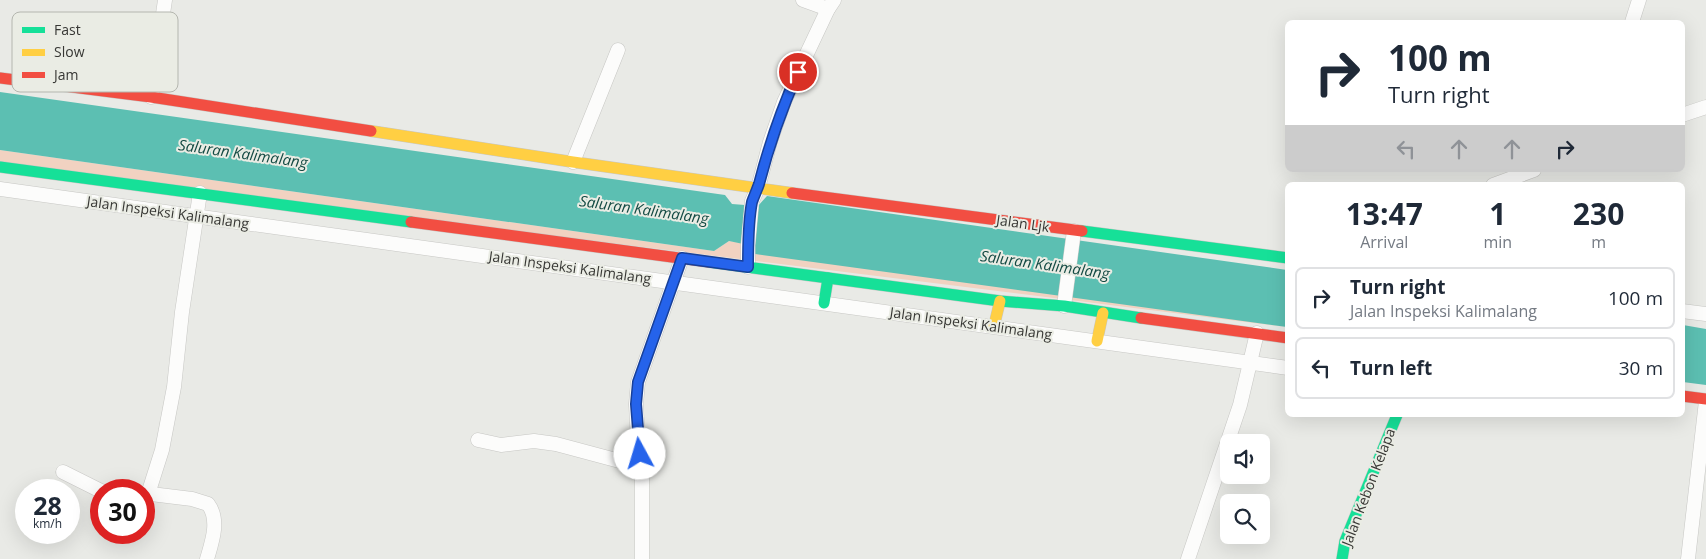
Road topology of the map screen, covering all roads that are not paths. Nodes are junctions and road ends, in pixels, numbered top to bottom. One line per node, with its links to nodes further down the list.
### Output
1 (803, 0): 3 (street)
2 (1639, 0): 4 (street)
3 (831, 5): 17 (street)
4 (1633, 20)
5 (618, 50): 11 (street)
6 (111, 92): 8 (street, Jalan Ljk)
7 (151, 92): 8 (street)
8 (150, 97): 11 (street, Jalan Ljk)
9 (1706, 107): 10 (street)
10 (1685, 114)
11 (573, 162): 17 (street, Jalan Ljk)
12 (0, 167): 16 (street, Jalan Inspeksi Kalimalang)
13 (1529, 172): 14 (street)
14 (1501, 182)
15 (0, 189): 18 (street, Jalan Inspeksi Kalimalang)
16 (200, 194): 18 (street); 20 (street, Jalan Inspeksi Kalimalang)
17 (755, 194): 19 (street, Jalan Ljk); 22 (street)
18 (197, 215): 24 (street, Jalan Inspeksi Kalimalang); 43 (street)
19 (1074, 234): 21 (street, Jalan Ljk); 27 (street)
20 (682, 258): 22 (street, Jalan Inspeksi Kalimalang); 24 (street)
21 (1285, 258)
22 (748, 267): 23 (street, Jalan Inspeksi Kalimalang)
23 (828, 278): 25 (street, Jalan Inspeksi Kalimalang); 26 (street)
24 (673, 282): 26 (street, Jalan Inspeksi Kalimalang); 41 (street)
25 (1000, 301): 27 (street, Jalan Inspeksi Kalimalang); 31 (street)
26 (824, 302): 31 (street, Jalan Inspeksi Kalimalang)
27 (1064, 303): 29 (street, Jalan Inspeksi Kalimalang)
28 (1685, 311): 30 (street)
29 (1103, 313): 32 (street, Jalan Inspeksi Kalimalang); 34 (street)
30 (1706, 314)
31 (994, 326): 34 (street, Jalan Inspeksi Kalimalang)
32 (1257, 333): 33 (street, Jalan Inspeksi Kalimalang); 35 (street)
33 (1285, 338)
34 (1097, 340): 35 (street, Jalan Inspeksi Kalimalang)
35 (1250, 362): 36 (street, Jalan Inspeksi Kalimalang); 48 (street)
36 (1285, 368)
37 (1685, 396): 38 (street)
38 (1706, 400): 50 (street)
39 (1396, 417): 49 (street, Jalan Kebon Kelapa)
40 (478, 440): 41 (street)
41 (642, 467): 47 (street)
42 (63, 472): 44 (street)
43 (151, 479)
44 (90, 486)
45 (155, 494): 46 (street)
46 (207, 559)
47 (642, 559)
48 (1188, 559)
49 (1342, 559)
50 (1688, 559)

